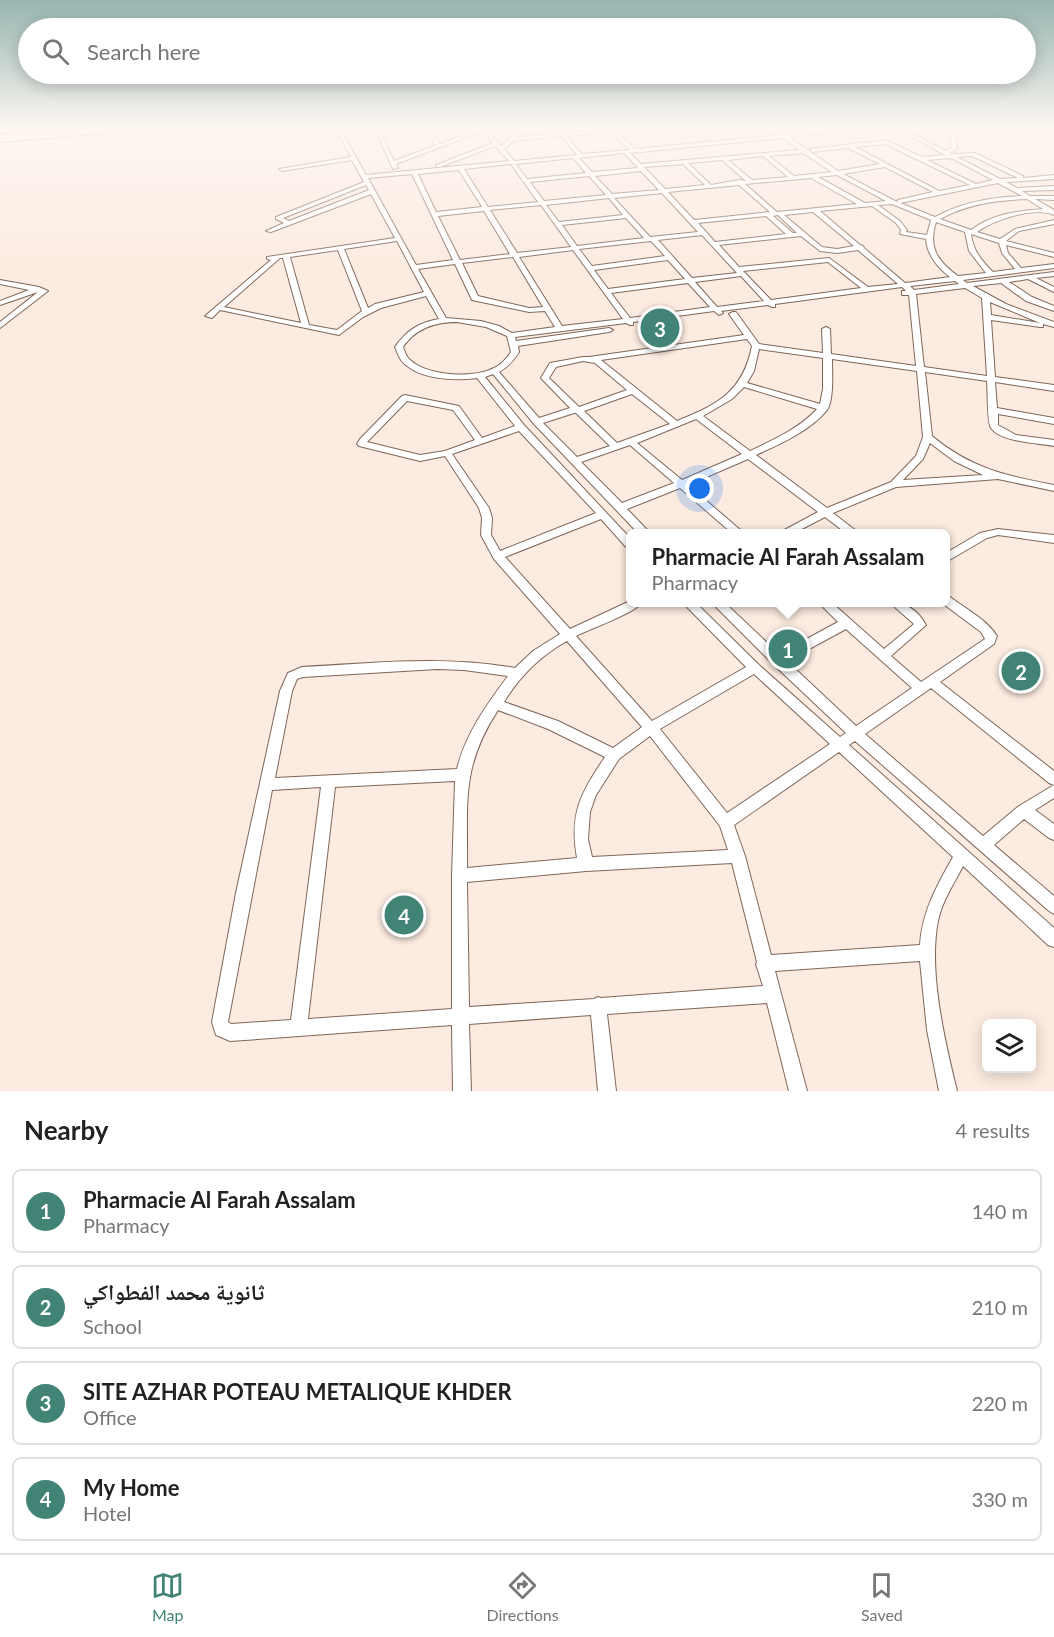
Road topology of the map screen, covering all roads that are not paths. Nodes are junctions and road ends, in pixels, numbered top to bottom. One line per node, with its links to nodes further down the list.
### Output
1 (376, 178): 18 (street)
2 (417, 178): 41 (street)
3 (467, 178): 38 (street)
4 (523, 178): 19 (street)
5 (554, 178): 19 (street)
6 (594, 178): 30 (street)
7 (650, 178): 26 (street)
8 (701, 178): 23 (street)
9 (746, 178): 20 (street)
10 (782, 178): 20 (street)
11 (815, 178): 37 (street)
12 (846, 178): 35 (street)
13 (858, 178): 33 (street)
14 (910, 178): 29 (street)
15 (960, 178): 24 (street)
16 (993, 178): 21 (street)
17 (1023, 178): 21 (street)
18 (366, 180): 27 (street); 47 (street)
19 (525, 181): 34 (street)
20 (750, 181): 22 (street)
21 (999, 181): 24 (street); 28 (street)
22 (739, 182): 23 (street); 42 (street)
23 (708, 185): 26 (street)
24 (974, 185): 29 (street)
25 (1054, 188): 28 (street)
26 (661, 189): 30 (street); 45 (street)
27 (372, 190): 47 (street); 55 (street)
28 (1016, 190): 31 (street)
29 (937, 192): 33 (street)
30 (609, 196): 34 (street); 43 (street)
31 (1028, 198): 32 (street); 40 (street); 44 (street)
32 (1054, 198)
33 (900, 201): 44 (street)
34 (541, 202): 38 (street); 48 (street)
35 (891, 202): 36 (street); 44 (street)
36 (873, 204): 37 (street); 54 (street)
37 (864, 205): 39 (street)
38 (486, 208): 41 (street); 63 (street)
39 (815, 210): 42 (street); 60 (street)
40 (1051, 211): 50 (street)
41 (435, 214): 67 (street)
42 (774, 214): 45 (street); 52 (street); 53 (street)
43 (628, 216): 48 (street); 56 (street)
44 (936, 219): 50 (street); 54 (street)
45 (692, 222): 51 (street)
46 (1054, 222): 57 (street)
47 (289, 223): 49 (street)
48 (556, 224): 61 (street)
49 (269, 231)
50 (971, 232): 57 (street); 73 (street)
51 (703, 233): 56 (street); 58 (street)
52 (802, 234): 53 (street); 60 (street)
53 (792, 236): 58 (street)
54 (930, 238): 76 (street)
55 (399, 239): 59 (street); 69 (street)
56 (651, 239): 61 (street); 66 (street)
57 (1003, 241): 62 (street); 71 (street)
58 (714, 244): 72 (street)
59 (340, 247): 64 (street); 94 (street)
60 (861, 248): 81 (street)
61 (575, 249): 63 (street); 70 (street)
62 (1054, 253)
63 (514, 255): 67 (street); 92 (street)
64 (283, 256): 65 (street); 90 (street); 104 (street)
65 (269, 258)
66 (669, 258): 70 (street); 77 (street)
67 (458, 262): 69 (street); 92 (street)
68 (1054, 266): 71 (street)
69 (414, 267): 86 (street)
70 (590, 268): 85 (street)
71 (1020, 271): 73 (street)
72 (740, 272): 77 (street); 83 (street); 88 (street)
73 (992, 274): 76 (street)
74 (1054, 274): 75 (street)
75 (1029, 278): 78 (street); 84 (street)
76 (957, 279): 80 (street); 81 (street)
77 (690, 281): 85 (street); 96 (street)
78 (1003, 281): 80 (street); 93 (street)
79 (0, 282): 82 (street)
80 (967, 286): 81 (street); 87 (street)
81 (909, 288): 83 (street); 91 (street); 114 (street)
82 (40, 289): 89 (street); 95 (street)
83 (867, 290): 88 (street)
84 (1054, 290)
85 (607, 291): 102 (street)
86 (428, 293): 94 (street); 101 (street)
87 (987, 298): 99 (street); 105 (street)
88 (768, 302): 91 (street); 96 (street)
89 (0, 303)
90 (219, 308): 98 (street); 104 (street)
91 (775, 308): 97 (street)
92 (546, 309): 107 (street)
93 (1054, 309)
94 (366, 311): 104 (street)
95 (17, 312): 100 (street); 103 (street)
96 (718, 312): 97 (street); 102 (street)
97 (732, 314): 109 (street)
98 (209, 316)
99 (987, 317): 105 (street); 117 (street)
100 (0, 318)
101 (443, 320): 108 (street); 116 (street)
102 (630, 323): 107 (street); 110 (street)
103 (0, 326)
104 (306, 326)
105 (1054, 326)
106 (825, 328): 112 (street)
107 (560, 329): 108 (street)
108 (511, 335): 110 (street)
109 (750, 336): 111 (street); 113 (street)
110 (515, 344): 115 (street)
111 (756, 346): 112 (street); 118 (street)
112 (826, 356): 114 (street); 121 (street)
113 (592, 359): 120 (street); 122 (street)
114 (919, 369): 117 (street); 129 (street)
115 (494, 371): 116 (street); 126 (street)
116 (479, 375): 128 (street)
117 (990, 378): 119 (street); 123 (street)
118 (742, 384): 121 (street); 124 (street)
119 (1054, 388)
120 (634, 390): 122 (street); 127 (street)
121 (824, 408): 135 (street)
122 (577, 410): 126 (street); 133 (street)
123 (992, 411): 125 (street); 132 (street)
124 (696, 415): 127 (street); 135 (street)
125 (1054, 421)
126 (537, 422): 136 (street)
127 (675, 424): 131 (street)
128 (521, 427): 130 (street); 143 (street)
129 (928, 437): 137 (street); 139 (street)
130 (480, 441): 134 (street); 134 (street)
131 (630, 441): 133 (street); 138 (street)
132 (1054, 443)
133 (615, 446): 136 (street)
134 (447, 453): 151 (street)
135 (750, 454): 138 (street); 142 (street)
136 (575, 461): 141 (street)
137 (996, 477): 139 (street); 140 (street)
138 (679, 483): 141 (street); 145 (street)
139 (894, 484): 142 (street)
140 (1054, 488)
141 (620, 508): 144 (street)
142 (826, 512): 146 (street); 147 (street)
143 (603, 514): 149 (street); 151 (street)
144 (641, 529)
145 (734, 529)
146 (792, 529)
147 (848, 529)
148 (1054, 539): 150 (street)
149 (626, 540)
150 (950, 555)
151 (498, 556): 159 (street)
152 (950, 604): 164 (street)
153 (629, 607): 159 (street)
154 (691, 607): 162 (street)
155 (720, 607): 161 (street)
156 (827, 607): 158 (street)
157 (899, 607): 160 (street)
158 (845, 624): 160 (street); 161 (street)
159 (567, 635): 163 (street); 166 (street)
160 (883, 656): 164 (street)
161 (777, 661): 167 (street)
162 (755, 668): 166 (street); 168 (street)
163 (517, 673): 165 (street); 173 (street)
164 (927, 686): 167 (street); 171 (street)
165 (496, 704): 169 (street); 170 (street)
166 (651, 728): 169 (street); 176 (street)
167 (856, 734): 168 (street); 178 (street)
168 (840, 746): 176 (street); 180 (street)
169 (614, 754): 181 (street)
170 (462, 775): 172 (street); 182 (street)
171 (1054, 779)
172 (329, 782): 173 (street); 190 (street)
173 (266, 784): 190 (street)
174 (1054, 791): 175 (street)
175 (1024, 810): 177 (street); 178 (street)
176 (726, 822): 179 (street)
177 (1054, 833)
178 (982, 845): 183 (street)
179 (738, 856): 181 (street); 186 (street)
180 (961, 856): 184 (street); 185 (street)
181 (586, 864): 182 (street)
182 (459, 876): 189 (street)
183 (1054, 906)
184 (1054, 939)
185 (928, 952): 186 (street); 194 (street)
186 (764, 964): 187 (street)
187 (772, 994): 188 (street); 193 (street)
188 (598, 1005): 189 (street); 192 (street)
189 (461, 1017): 190 (street); 191 (street)
190 (298, 1028)
191 (462, 1091)
192 (607, 1091)
193 (798, 1091)
194 (948, 1091)

